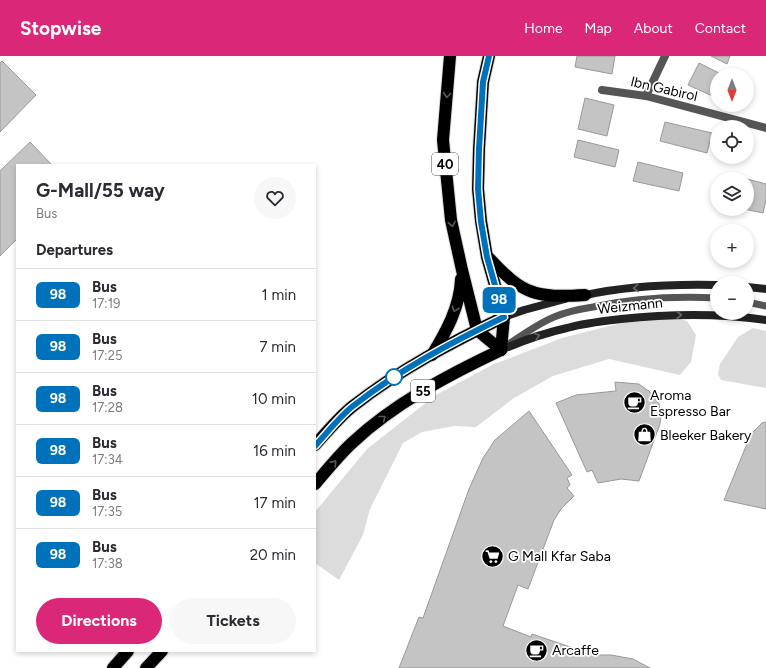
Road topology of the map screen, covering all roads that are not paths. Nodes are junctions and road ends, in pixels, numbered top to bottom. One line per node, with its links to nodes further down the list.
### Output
1 (450, 56): 8 (highway, 40, one-way to 8)
2 (489, 56): 7 (highway, 40)
3 (665, 56): 5 (street)
4 (602, 90): 5 (street, Ibn Gabirol)
5 (646, 96): 6 (street, Ibn Gabirol)
6 (766, 128)
7 (487, 257): 12 (highway); 16 (highway, 40)
8 (462, 270): 18 (highway); 20 (highway, 40, one-way to 20)
9 (710, 285): 12 (main road, Weizmann, one-way to 12)
10 (754, 288): 11 (main road)
11 (766, 289)
12 (585, 295): 16 (main road, Weizmann)
13 (710, 298): 19 (lane)
14 (754, 303): 15 (lane)
15 (766, 306)
16 (504, 317): 18 (highway, 55); 19 (highway, 40)
17 (766, 320): 19 (main road, Weizmann, one-way to 17)
18 (477, 330): 19 (highway); 20 (highway, 55)
19 (501, 350): 22 (highway, 55, one-way to 19)
20 (431, 356): 21 (highway, 55)
21 (316, 445)
22 (316, 483)
23 (127, 652): 25 (highway)
24 (161, 652): 26 (highway)
25 (113, 668)
26 (146, 668)

